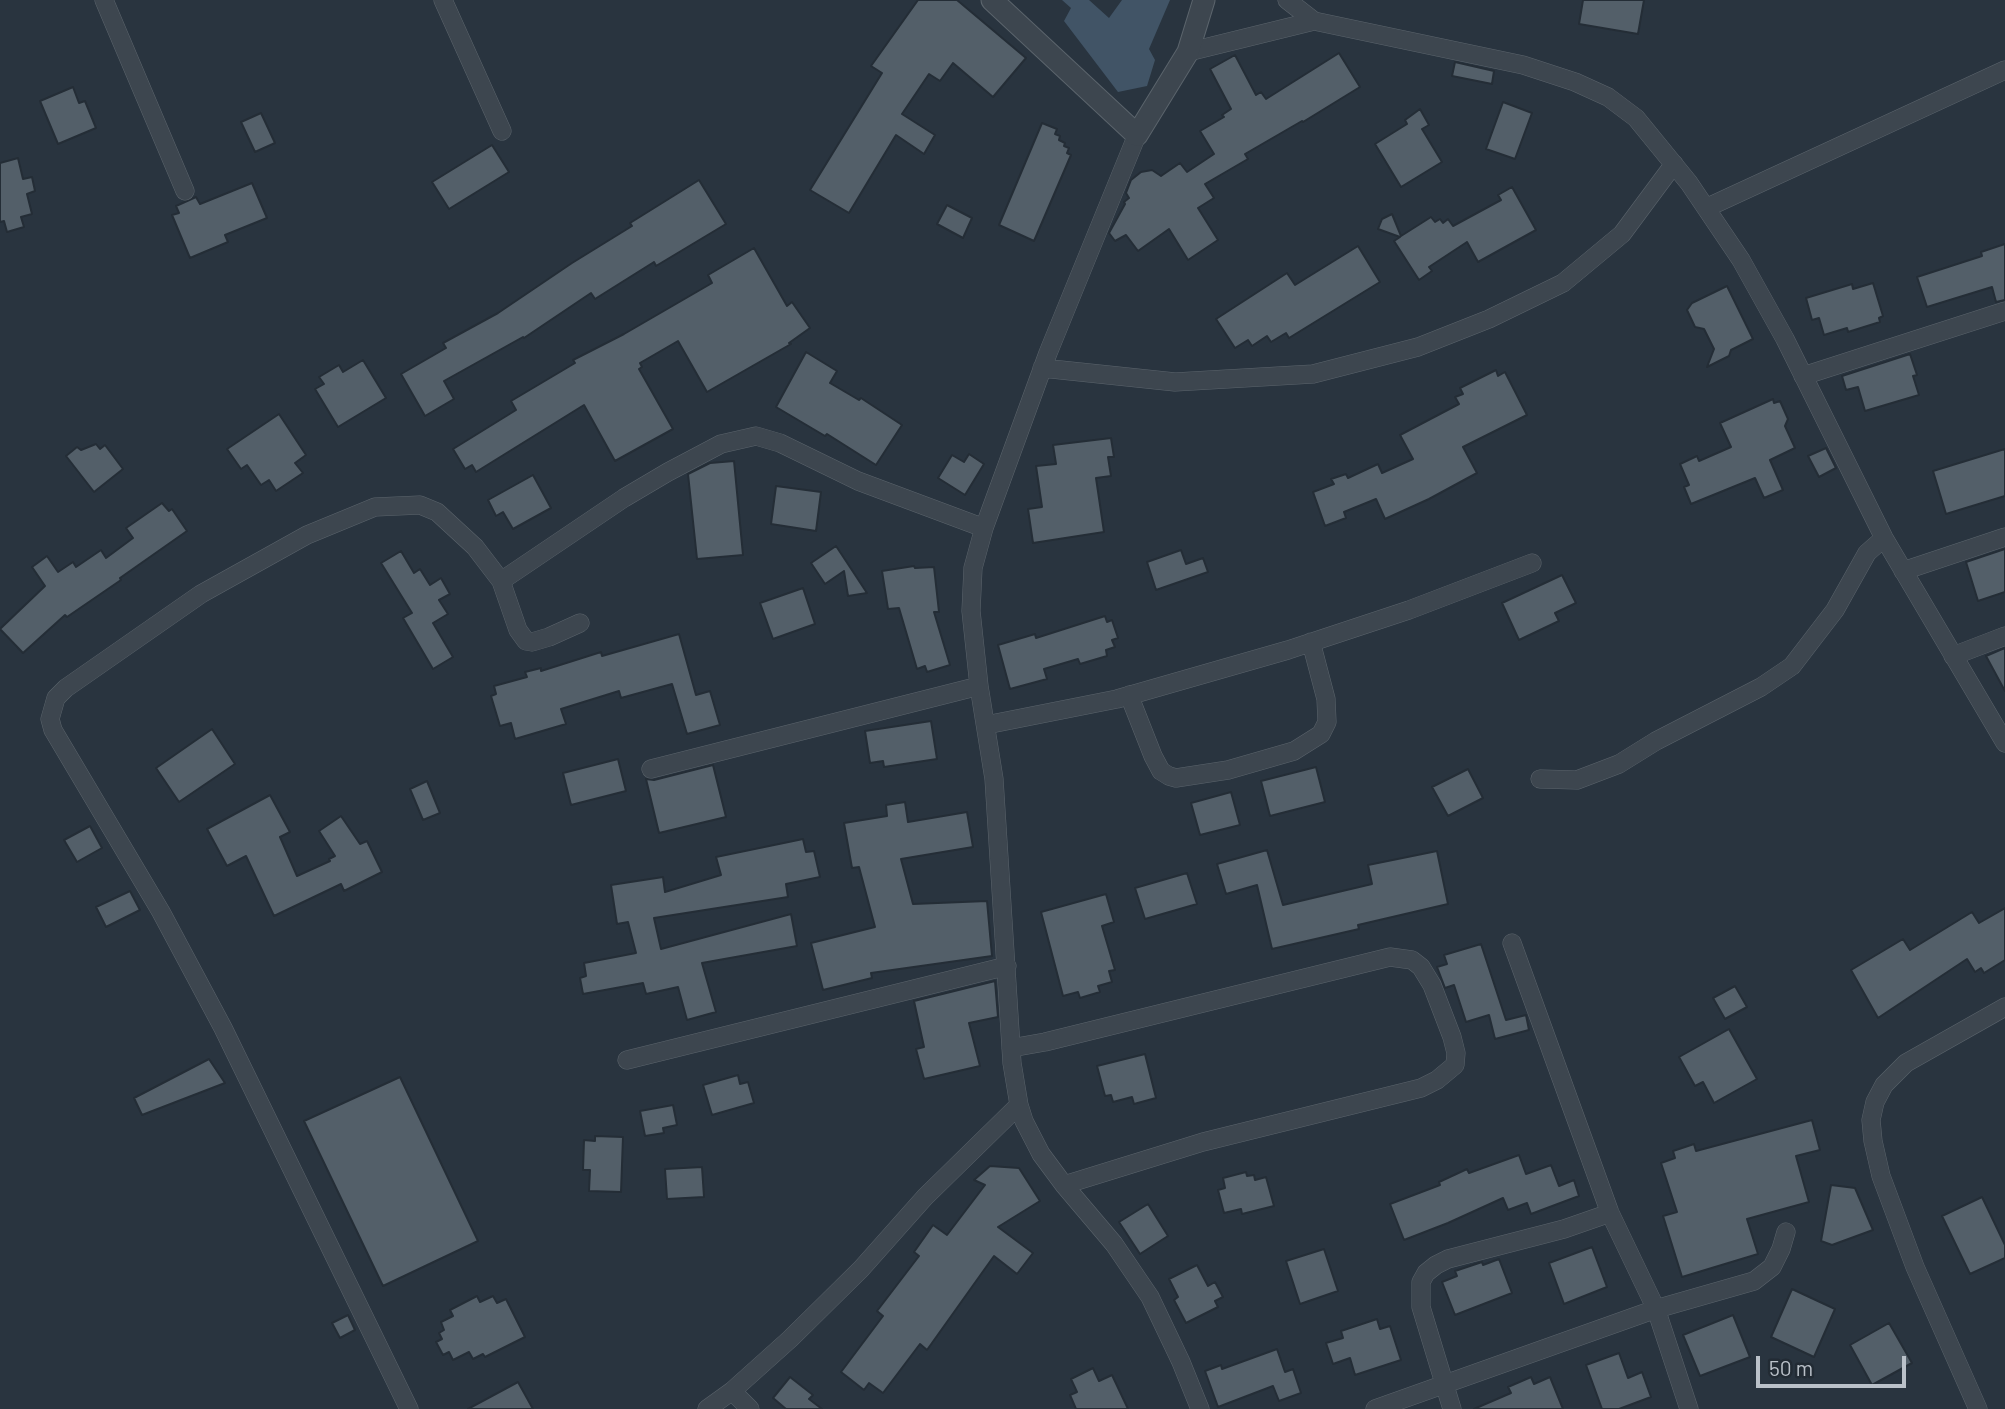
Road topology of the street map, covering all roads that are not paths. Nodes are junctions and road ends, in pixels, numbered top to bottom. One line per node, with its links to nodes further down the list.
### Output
1 (104, 0): 12 (street)
2 (443, 0): 9 (street)
3 (992, 0): 10 (street)
4 (1204, 0): 7 (street)
5 (1287, 0): 6 (street)
6 (1314, 21): 7 (street); 11 (street)
7 (1188, 52): 10 (street)
8 (2005, 71): 13 (street)
9 (502, 131)
10 (1137, 135): 15 (street)
11 (1674, 164): 13 (street); 15 (street)
12 (185, 191)
13 (1706, 208): 16 (street)
14 (2005, 311): 16 (street)
15 (1042, 369): 17 (street)
16 (1803, 376): 19 (street)
17 (984, 528): 22 (street); 27 (street)
18 (2005, 537): 21 (street)
19 (1884, 538): 21 (street); 32 (street)
20 (1532, 564): 25 (street)
21 (1903, 571): 26 (street)
22 (501, 581): 23 (street); 45 (street)
23 (580, 622)
24 (2005, 636): 26 (street)
25 (1311, 642): 28 (street); 28 (street)
26 (1953, 656): 30 (street)
27 (979, 686): 29 (street); 31 (street)
28 (1129, 695): 29 (street)
29 (986, 725): 34 (street)
30 (2005, 743)
31 (650, 769)
32 (1540, 779)
33 (1512, 943): 40 (street)
34 (1007, 967): 36 (street); 37 (street)
35 (2005, 1007): 52 (street)
36 (1011, 1048): 38 (street); 39 (street)
37 (627, 1060)
38 (1019, 1105): 39 (street); 44 (street)
39 (1064, 1185): 48 (street)
40 (1610, 1213): 42 (street); 43 (street)
41 (1786, 1232): 42 (street)
42 (1656, 1309): 43 (street); 51 (street)
43 (1444, 1383): 49 (street); 50 (street)
44 (732, 1391): 46 (street); 47 (street)
45 (408, 1409)
46 (706, 1409)
47 (750, 1409)
48 (1199, 1409)
49 (1375, 1409)
50 (1452, 1409)
51 (1689, 1409)
52 (1978, 1409)

